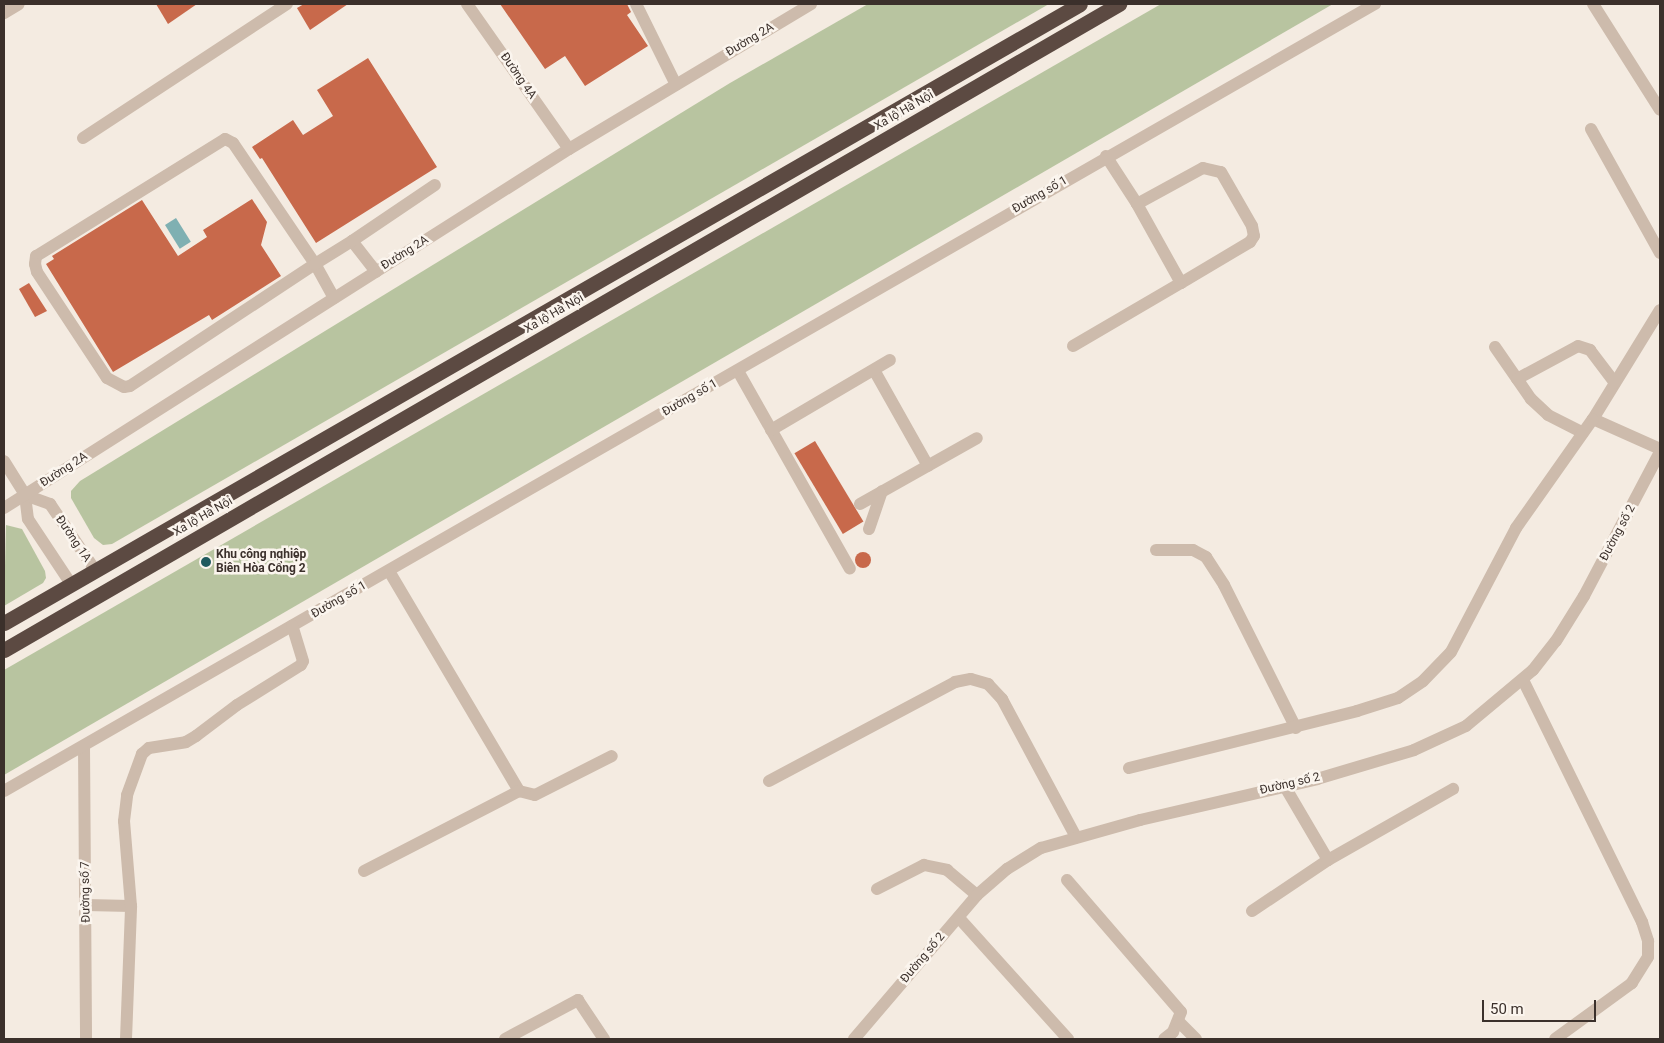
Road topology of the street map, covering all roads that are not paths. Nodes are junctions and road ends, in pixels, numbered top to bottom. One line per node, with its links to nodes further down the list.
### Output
1 (20, 4): 10 (street)
2 (287, 4): 14 (street)
3 (467, 4): 15 (street, Đường 4A)
4 (636, 4): 11 (street)
5 (811, 4): 11 (street, Đường 2A)
6 (1080, 4): 46 (highway, Xa lộ Hà Nội)
7 (1119, 4): 52 (highway, Xa lộ Hà Nội)
8 (1375, 4): 16 (street, Đường số 1)
9 (1593, 4): 12 (street)
10 (4, 13)
11 (676, 85): 15 (street, Đường 2A)
12 (1660, 110)
13 (1591, 129): 20 (street)
14 (83, 138)
15 (569, 149): 22 (street, Đường 2A)
16 (1106, 156): 18 (street); 30 (street, Đường số 1)
17 (435, 185): 19 (street)
18 (1138, 204): 23 (street); 23 (street)
19 (352, 241): 21 (street); 22 (street)
20 (1660, 253)
21 (315, 264): 21 (street); 24 (street)
22 (376, 272): 24 (street, Đường 2A)
23 (1182, 284): 26 (street)
24 (334, 298): 41 (street, Đường 2A)
25 (1660, 310): 32 (street)
26 (1073, 346)
27 (1495, 347): 31 (street)
28 (890, 360): 29 (street)
29 (874, 370): 34 (street); 39 (street)
30 (738, 371): 34 (street); 48 (street, Đường số 1)
31 (1517, 380): 32 (street); 35 (street)
32 (1615, 383): 33 (street)
33 (1593, 419): 35 (street); 37 (street)
34 (772, 430): 47 (street)
35 (1583, 434): 54 (street)
36 (977, 438): 39 (street)
37 (1660, 451): 53 (street, Đường số 2)
38 (4, 461): 41 (street)
39 (928, 466): 40 (street)
40 (882, 492): 42 (street); 44 (street)
41 (25, 495): 43 (street, Đường 2A); 46 (street, Đường 1A); 49 (street)
42 (860, 504)
43 (4, 508)
44 (870, 529)
45 (1156, 550): 54 (street)
46 (95, 570): 49 (highway, Xa lộ Hà Nội)
47 (850, 570)
48 (390, 571): 51 (street, Đường số 1); 62 (street)
49 (70, 584): 50 (highway, Xa lộ Hà Nội)
50 (4, 623)
51 (292, 626): 55 (street, Đường số 1); 70 (street)
52 (4, 650)
53 (1523, 680): 59 (street, Đường số 2); 82 (street)
54 (1296, 728): 57 (street)
55 (84, 746): 61 (street, Đường số 1); 69 (street, Đường số 7)
56 (612, 756): 62 (street)
57 (1129, 768)
58 (769, 781): 63 (street)
59 (1284, 785): 63 (street, Đường số 2); 64 (street)
60 (1453, 789): 64 (street)
61 (4, 791)
62 (519, 791): 65 (street)
63 (1076, 837): 68 (street, Đường số 2)
64 (1328, 860): 71 (street)
65 (364, 871)
66 (1067, 880): 73 (street)
67 (877, 889): 68 (street)
68 (977, 895): 72 (street, Đường số 2)
69 (86, 905): 70 (street); 74 (street, Đường số 7)
70 (131, 906): 75 (street)
71 (1252, 911)
72 (959, 918): 78 (street, Đường số 2); 79 (street)
73 (1180, 1022): 80 (street); 81 (street)
74 (86, 1039)
75 (126, 1039)
76 (505, 1039): 77 (street)
77 (604, 1039)
78 (854, 1039)
79 (1068, 1039)
80 (1164, 1039)
81 (1196, 1039)
82 (1555, 1039)

